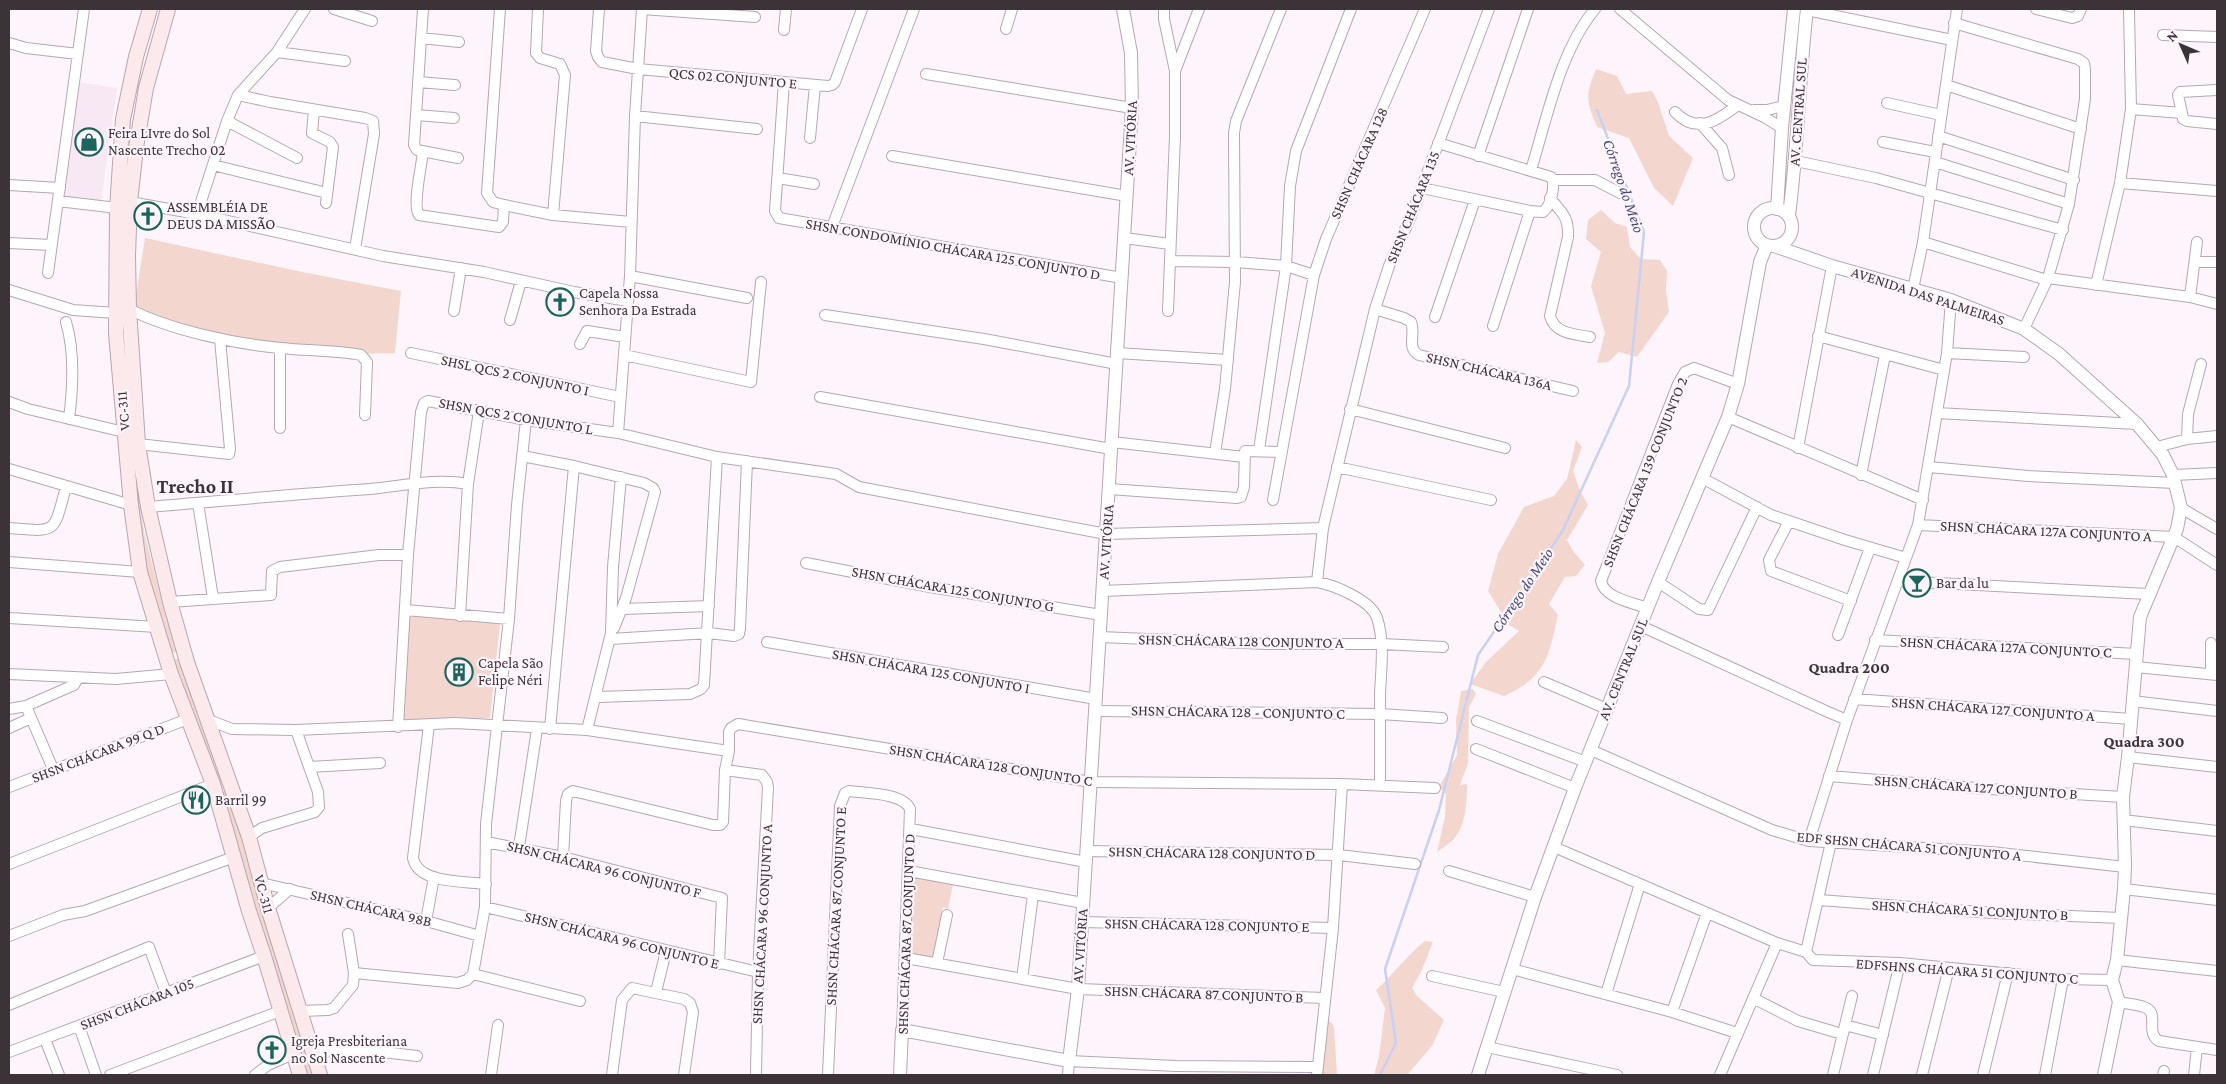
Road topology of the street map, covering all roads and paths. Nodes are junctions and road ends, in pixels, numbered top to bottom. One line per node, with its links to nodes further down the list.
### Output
1 (81, 9): 42 (street)
2 (150, 9): 45 (main road, VC-311)
3 (168, 9): 48 (main road)
4 (305, 9): 41 (street)
5 (334, 9): 31 (street)
6 (424, 9): 37 (street)
7 (500, 9): 107 (street)
8 (538, 9): 112 (street)
9 (599, 9): 44 (street, QCS 02 CONJUNTO E)
10 (642, 9): 30 (street); 44 (street)
11 (786, 9): 34 (street)
12 (862, 9): 52 (street, QCS 02 CONJUNTO E)
13 (914, 9): 115 (street)
14 (1012, 9): 33 (street)
15 (1123, 9): 61 (street, AV. VITÓRIA)
16 (1164, 9): 46 (street)
17 (1199, 9): 46 (street)
18 (1281, 9): 126 (street)
19 (1352, 9): 129 (street)
20 (1425, 9): 133 (street, SHSN CHÁCARA 128)
21 (1489, 9): 79 (street, SHSN CHÁCARA 135)
22 (1528, 9): 82 (street)
23 (1594, 9): 88 (street)
24 (1620, 9): 60 (street)
25 (1802, 9): 38 (street); 59 (street, AV. CENTRAL SUL); 86 (street, AV. CENTRAL SUL)
26 (1956, 9): 32 (street)
27 (2036, 9): 28 (street)
28 (2081, 9)
29 (2129, 9): 62 (street)
30 (755, 17)
31 (372, 21)
32 (1954, 23): 38 (street); 75 (street)
33 (1006, 29)
34 (784, 30)
35 (2163, 35): 36 (street)
36 (2217, 36)
37 (421, 38): 39 (street); 49 (street)
38 (1952, 40): 53 (street)
39 (459, 42)
40 (9, 43): 42 (street)
41 (277, 52): 43 (street); 56 (street)
42 (78, 54): 96 (street)
43 (345, 61)
44 (638, 69): 50 (street, QCS 02 CONJUNTO E); 68 (street)
45 (133, 71): 48 (main road); 55 (main road, VC-311)
46 (1175, 71): 121 (street)
47 (926, 74): 61 (street)
48 (149, 75): 57 (main road)
49 (418, 82): 51 (street); 66 (street)
50 (784, 82): 52 (street, QCS 02 CONJUNTO E); 90 (street)
51 (455, 85)
52 (815, 85): 77 (street)
53 (1946, 85): 67 (street); 75 (street)
54 (2217, 90): 65 (street)
55 (129, 92): 57 (main road); 108 (main road, VC-311)
56 (238, 95): 63 (street); 70 (street)
57 (144, 97): 105 (main road)
58 (1887, 103): 67 (street)
59 (1784, 106): 60 (street); 73 (street, AV. CENTRAL SUL)
60 (1742, 107): 71 (street); 73 (street)
61 (1132, 108): 101 (street, AV. VITÓRIA)
62 (2131, 109): 65 (street); 93 (street)
63 (314, 110): 87 (street); 124 (street)
64 (1675, 112): 71 (street)
65 (2182, 113): 72 (street)
66 (416, 115): 69 (street); 80 (street)
67 (1941, 115): 76 (street)
68 (635, 116): 74 (street); 114 (street)
69 (454, 118)
70 (227, 121): 84 (street); 87 (street)
71 (1700, 123): 89 (street)
72 (2217, 124)
73 (1782, 128): 109 (street, AV. CENTRAL SUL)
74 (757, 129)
75 (2081, 129): 92 (street)
76 (1938, 136): 83 (street); 92 (street)
77 (810, 138)
78 (1883, 142): 83 (street)
79 (1438, 144): 82 (street); 97 (street, SHSN CHÁCARA 135)
80 (420, 150): 85 (street); 107 (street)
81 (892, 156): 101 (street)
82 (1478, 156): 88 (street)
83 (1935, 156): 100 (street); 106 (street)
84 (297, 158)
85 (458, 158)
86 (1796, 161): 100 (street); 113 (street, AV. CENTRAL SUL)
87 (213, 165): 111 (street)
88 (1531, 170): 91 (street)
89 (1729, 175)
90 (778, 178): 94 (street); 115 (street, SHSN CONDOMÍNIO CHÁCARA 125 CONJUNTO D)
91 (1553, 180): 99 (street); 102 (street)
92 (2074, 180): 106 (street)
93 (2120, 183): 98 (street); 139 (street)
94 (814, 184)
95 (9, 185): 96 (street)
96 (60, 188): 104 (street)
97 (1422, 188): 103 (street); 147 (street, SHSN CHÁCARA 135)
98 (2217, 191)
99 (1620, 193)
100 (1930, 193): 116 (street); 118 (street)
101 (1127, 196): 117 (street, AV. VITÓRIA)
102 (1550, 198): 110 (street); 161 (street)
103 (1475, 200): 110 (street); 152 (street)
104 (58, 201): 108 (street); 122 (street)
105 (130, 202): 111 (street); 149 (main road)
106 (2069, 204): 116 (street)
107 (504, 206): 112 (street)
108 (117, 208): 149 (main road, VC-311)
109 (1777, 208): 113 (street); 123 (street, AV. CENTRAL SUL)
110 (1530, 211): 157 (street)
111 (197, 214): 124 (street)
112 (553, 215): 114 (street)
113 (1789, 215): 123 (street, AV. CENTRAL SUL)
114 (631, 222): 134 (street)
115 (832, 227): 135 (street, SHSN CONDOMÍNIO CHÁCARA 125 CONJUNTO D)
116 (2063, 230): 136 (street)
117 (1124, 238): 121 (street); 135 (street, AV. VITÓRIA)
118 (1923, 242): 136 (street); 141 (street)
119 (2197, 242): 127 (street)
120 (9, 243): 122 (street)
121 (1170, 244): 125 (street)
122 (51, 245): 132 (street)
123 (1775, 245): 130 (street, AVENIDA DAS PALMEIRAS); 174 (street, AV. CENTRAL SUL)
124 (355, 249): 131 (street)
125 (1171, 261): 126 (street); 150 (street)
126 (1236, 262): 129 (street); 171 (street)
127 (2195, 262): 128 (street); 142 (street)
128 (2217, 262)
129 (1286, 266): 133 (street); 197 (street)
130 (1832, 266): 141 (street, AVENIDA DAS PALMEIRAS); 159 (street)
131 (461, 268): 137 (street); 148 (street)
132 (48, 273)
133 (1314, 275): 198 (street, SHSN CHÁCARA 128)
134 (630, 276): 143 (street); 145 (street)
135 (1122, 278): 170 (street, AV. VITÓRIA)
136 (2047, 279): 139 (street); 158 (street)
137 (521, 281): 145 (street); 154 (street)
138 (761, 282): 167 (street)
139 (2096, 285): 142 (street)
140 (9, 290): 149 (street)
141 (1913, 290): 144 (street, AVENIDA DAS PALMEIRAS)
142 (2190, 297): 146 (street)
143 (747, 298)
144 (1951, 300): 158 (street, AVENIDA DAS PALMEIRAS); 166 (street)
145 (628, 301): 160 (street)
146 (2217, 304)
147 (1375, 309): 175 (street, SHSN CHÁCARA 136A); 179 (street, SHSN CHÁCARA 135)
148 (454, 310)
149 (122, 311): 153 (street); 156 (main road, VC-311); 188 (main road, VC-311)
150 (1168, 311)
151 (825, 315): 170 (street)
152 (1435, 317)
153 (146, 318): 156 (street); 162 (street)
154 (510, 320)
155 (66, 322): 184 (street)
156 (130, 326): 192 (main road, VC-311)
157 (1493, 326)
158 (2024, 329): 186 (street, AVENIDA DAS PALMEIRAS)
159 (1818, 336): 168 (street); 196 (street)
160 (625, 337): 163 (street); 167 (street)
161 (1590, 338)
162 (220, 339): 164 (street); 192 (street)
163 (580, 344)
164 (280, 348): 182 (street); 187 (street)
165 (410, 353): 176 (street, SHSL QCS 2 CONJUNTO I)
166 (1947, 353): 169 (street); 173 (street)
167 (624, 355): 176 (street)
168 (1885, 355): 173 (street); 209 (street)
169 (2024, 357)
170 (1117, 359): 171 (street); 193 (street, AV. VITÓRIA)
171 (1228, 360): 199 (street)
172 (2201, 364): 191 (street)
173 (1944, 370): 181 (street)
174 (1738, 384): 183 (street, AV. CENTRAL SUL); 248 (street, SHSN CHÁCARA 139 CONJUNTO 2)
175 (1573, 391)
176 (620, 397): 189 (street)
177 (820, 397): 193 (street)
178 (9, 402): 184 (street)
179 (1350, 410): 195 (street); 205 (street, SHSN CHÁCARA 135)
180 (479, 411): 185 (street, SHSN QCS 2 CONJUNTO L); 213 (street, SHSN QCS 2 CONJUNTO L); 214 (street)
181 (1937, 413): 186 (street); 206 (street)
182 (365, 415)
183 (1728, 417): 196 (street); 211 (street, AV. CENTRAL SUL)
184 (69, 419): 188 (street)
185 (526, 420): 189 (street, SHSN QCS 2 CONJUNTO L); 200 (street)
186 (2137, 424): 194 (street, AVENIDA DAS PALMEIRAS)
187 (280, 428)
188 (124, 432): 221 (main road, VC-311)
189 (618, 433): 202 (street, SHSN QCS 2 CONJUNTO L)
190 (2217, 436): 191 (street)
191 (2187, 439): 194 (street)
192 (138, 444): 222 (main road, VC-311)
193 (1111, 445): 199 (street); 216 (street, AV. VITÓRIA)
194 (2157, 447): 212 (street, AVENIDA DAS PALMEIRAS)
195 (1506, 448)
196 (1798, 448): 209 (street)
197 (1259, 450): 198 (street); 201 (street)
198 (1281, 452): 217 (street, SHSN CHÁCARA 128)
199 (1215, 453): 201 (street)
200 (522, 456): 204 (street); 254 (street)
201 (1244, 456): 216 (street)
202 (717, 457): 203 (street, SHSN QCS 2 CONJUNTO L); 247 (street)
203 (747, 462): 230 (street, SHSN QCS 2 CONJUNTO L); 257 (street)
204 (574, 466): 210 (street); 296 (street)
205 (1337, 467): 218 (street); 228 (street, SHSN CHÁCARA 135)
206 (1929, 467): 212 (street); 219 (street)
207 (9, 470): 215 (street)
208 (2217, 473): 212 (street)
209 (1861, 475): 219 (street)
210 (621, 477): 249 (street); 259 (street)
211 (1702, 478): 223 (street); 241 (street, AV. CENTRAL SUL)
212 (2174, 479): 224 (street, AVENIDA DAS PALMEIRAS)
213 (416, 484): 214 (street); 220 (street); 233 (street)
214 (468, 484): 252 (street)
215 (66, 487): 221 (street); 227 (street)
216 (1109, 489): 230 (street, AV. VITÓRIA)
217 (1273, 500)
218 (1491, 500)
219 (1923, 500): 226 (street)
220 (198, 502): 222 (street); 244 (street)
221 (131, 505): 238 (main road, VC-311)
222 (148, 507): 246 (main road, VC-311)
223 (1757, 507): 225 (street); 241 (street)
224 (2181, 508): 229 (street); 231 (street, AVENIDA DAS PALMEIRAS)
225 (1789, 521): 232 (street); 245 (street)
226 (1918, 525): 231 (street, SHSN CHÁCARA 127A CONJUNTO A); 234 (street)
227 (9, 528)
228 (1323, 528): 230 (street); 240 (street)
229 (2217, 530)
230 (1106, 534): 242 (street, AV. VITÓRIA)
231 (2174, 537): 237 (street); 243 (street, AVENIDA DAS PALMEIRAS)
232 (1870, 548): 234 (street); 245 (street)
233 (408, 555): 244 (street); 250 (street)
234 (1906, 558): 239 (street)
235 (9, 562): 238 (street)
236 (806, 563): 251 (street, SHSN CHÁCARA 125 CONJUNTO G)
237 (2217, 565)
238 (140, 572): 256 (main road, VC-311)
239 (1899, 581): 243 (street); 261 (street)
240 (1317, 582): 242 (street); 264 (street)
241 (1658, 582): 248 (street, AV. CENTRAL SUL)
242 (1102, 590): 251 (street, AV. VITÓRIA)
243 (2148, 594): 266 (street, AVENIDA DAS PALMEIRAS)
244 (213, 598): 246 (street)
245 (1851, 601): 258 (street)
246 (170, 602): 267 (main road, VC-311)
247 (709, 606): 249 (street); 257 (street)
248 (1648, 608): 255 (street, AV. CENTRAL SUL)
249 (622, 609): 259 (street)
250 (406, 610): 252 (street); 292 (street)
251 (1101, 615): 260 (street, AV. VITÓRIA)
252 (460, 616): 254 (street)
253 (9, 618): 256 (street)
254 (510, 619): 291 (street)
255 (1641, 626): 280 (street, AV. CENTRAL SUL); 288 (street)
256 (157, 627): 269 (main road, VC-311)
257 (709, 633): 259 (street); 274 (street)
258 (1838, 635)
259 (610, 636): 274 (street)
260 (1100, 637): 264 (street, SHSN CHÁCARA 128 CONJUNTO A); 277 (street, AV. VITÓRIA)
261 (1875, 640): 266 (street, SHSN CHÁCARA 127A CONJUNTO C); 275 (street)
262 (767, 642): 277 (street, SHSN CHÁCARA 125 CONJUNTO I)
263 (2211, 643): 271 (street)
264 (1382, 644): 265 (street, SHSN CHÁCARA 128 CONJUNTO A); 282 (street)
265 (1444, 647)
266 (2137, 654): 268 (street, AVENIDA DAS PALMEIRAS)
267 (187, 662): 269 (main road); 283 (main road, VC-311)
268 (2136, 667): 271 (street); 276 (street, AVENIDA DAS PALMEIRAS)
269 (170, 669): 272 (street); 287 (main road, VC-311)
270 (9, 674): 272 (street)
271 (2214, 674)
272 (78, 678): 278 (street)
273 (1544, 682): 280 (street)
274 (596, 697): 298 (street)
275 (1854, 699): 286 (street, SHSN CHÁCARA 127 CONJUNTO A); 288 (street)
276 (2132, 701): 281 (street); 286 (street, AVENIDA DAS PALMEIRAS)
277 (1095, 705): 282 (street, SHSN CHÁCARA 128 - CONJUNTO C); 311 (street, AV. VITÓRIA)
278 (26, 706): 279 (street); 284 (street)
279 (9, 709)
280 (1607, 709): 302 (street, AV. CENTRAL SUL)
281 (2217, 710)
282 (1380, 714): 285 (street, SHSN CHÁCARA 128 - CONJUNTO C); 314 (street)
283 (207, 717): 294 (street); 299 (main road, VC-311)
284 (31, 718): 293 (street); 307 (street)
285 (1442, 718)
286 (2131, 718): 303 (street, AVENIDA DAS PALMEIRAS)
287 (188, 719): 307 (street, SHSN CHÁCARA 99 Q D); 312 (main road, VC-311)
288 (1847, 720): 309 (street)
289 (1477, 721): 302 (street, EDF SHSN CHÁCARA 51 CONJUNTO A)
290 (429, 725): 291 (street); 292 (street); 340 (street)
291 (497, 725): 295 (street); 327 (street)
292 (398, 727): 297 (street)
293 (9, 728)
294 (232, 729): 297 (street); 299 (street)
295 (537, 729): 296 (street); 329 (street)
296 (550, 729): 298 (street)
297 (296, 730): 305 (street)
298 (587, 730): 301 (street)
299 (217, 744): 310 (main road, VC-311)
300 (1476, 749): 317 (street)
301 (729, 751): 308 (street); 311 (street, SHSN CHÁCARA 128 CONJUNTO C)
302 (1588, 756): 317 (street, AV. CENTRAL SUL); 326 (street, EDF SHSN CHÁCARA 51 CONJUNTO A)
303 (2128, 757): 306 (street); 318 (street, AVENIDA DAS PALMEIRAS)
304 (380, 763): 305 (street)
305 (309, 767): 322 (street)
306 (2217, 767)
307 (53, 769): 315 (street, SHSN CHÁCARA 99 Q D)
308 (725, 770): 334 (street); 374 (street, SHSN CHÁCARA 96 CONJUNTO A)
309 (1829, 776): 318 (street, SHSN CHÁCARA 127 CONJUNTO B); 326 (street)
310 (230, 779): 312 (main road); 321 (main road, VC-311)
311 (1091, 782): 313 (street, SHSN CHÁCARA 128 CONJUNTO C); 332 (street, AV. VITÓRIA)
312 (213, 784): 333 (main road, VC-311); 335 (street)
313 (1342, 784): 314 (street, SHSN CHÁCARA 128 CONJUNTO C); 331 (street)
314 (1380, 786): 316 (street, SHSN CHÁCARA 128 CONJUNTO C)
315 (9, 787)
316 (1435, 788)
317 (1575, 788): 330 (street, AV. CENTRAL SUL)
318 (2123, 797): 320 (street, AVENIDA DAS PALMEIRAS)
319 (900, 798): 323 (street, SHSN CHÁCARA 87 CONJUNTO D); 424 (street, SHSN CHÁCARA 87 CONJUNTO E)
320 (2123, 820): 324 (street); 337 (street, AVENIDA DAS PALMEIRAS)
321 (245, 823): 322 (street); 325 (main road, VC-311)
322 (262, 828): 325 (street)
323 (911, 829): 332 (street, SHSN CHÁCARA 128 CONJUNTO D); 339 (street, SHSN CHÁCARA 87 CONJUNTO D)
324 (2217, 831)
325 (249, 837): 341 (main road, VC-311)
326 (1809, 841): 328 (street, EDF SHSN CHÁCARA 51 CONJUNTO A)
327 (486, 842): 329 (street, SHSN CHÁCARA 96 CONJUNTO F); 342 (street)
328 (1831, 842): 337 (street, EDF SHSN CHÁCARA 51 CONJUNTO A); 348 (street)
329 (519, 847): 334 (street, SHSN CHÁCARA 96 CONJUNTO F)
330 (1554, 848): 343 (street); 347 (street, AV. CENTRAL SUL)
331 (1338, 855): 332 (street, SHSN CHÁCARA 128 CONJUNTO D); 336 (street, SHSN CHÁCARA 128 CONJUNTO D); 358 (street)
332 (1086, 856): 350 (street, AV. VITÓRIA)
333 (234, 857): 360 (street); 365 (main road, VC-311)
334 (563, 858): 369 (street, SHSN CHÁCARA 96 CONJUNTO F)
335 (9, 864)
336 (1415, 864)
337 (2125, 866): 345 (street, AVENIDA DAS PALMEIRAS)
338 (1449, 870): 347 (street)
339 (909, 871): 346 (street); 366 (street, SHSN CHÁCARA 87 CONJUNTO D)
340 (434, 877): 342 (street); 356 (street)
341 (261, 883): 344 (street, SHSN CHÁCARA 98B); 352 (main road, VC-311)
342 (486, 884): 351 (street)
343 (1640, 884): 353 (street); 388 (street)
344 (290, 889): 352 (street); 356 (street, SHSN CHÁCARA 98B)
345 (2124, 889): 349 (street); 355 (street, AVENIDA DAS PALMEIRAS)
346 (1033, 895): 350 (street); 379 (street)
347 (1535, 897): 372 (street, AV. CENTRAL SUL)
348 (1818, 900): 355 (street, SHSN CHÁCARA 51 CONJUNTO B); 364 (street)
349 (2217, 900)
350 (1083, 903): 357 (street, AV. VITÓRIA)
351 (485, 906): 361 (street); 363 (street, SHSN CHÁCARA 96 CONJUNTO E)
352 (268, 908): 384 (main road, VC-311)
353 (1706, 913): 362 (street); 397 (street)
354 (947, 916): 368 (street)
355 (2121, 918): 367 (street, AVENIDA DAS PALMEIRAS)
356 (426, 921): 361 (street, SHSN CHÁCARA 98B)
357 (1082, 922): 358 (street, SHSN CHÁCARA 128 CONJUNTO E); 383 (street, AV. VITÓRIA)
358 (1332, 928): 390 (street)
359 (348, 934): 375 (street)
360 (9, 936)
361 (480, 936): 377 (street)
362 (1777, 943): 364 (street); 391 (street)
363 (666, 951): 369 (street, SHSN CHÁCARA 96 CONJUNTO E); 385 (street)
364 (1806, 952): 370 (street, EDFSHNS CHÁCARA 51 CONJUNTO C)
365 (264, 956): 382 (main road, VC-311); 387 (street, SHSN CHÁCARA 105)
366 (906, 958): 368 (street, SHSN CHÁCARA 87 CONJUNTO B); 400 (street, SHSN CHÁCARA 87 CONJUNTO D)
367 (2116, 960): 373 (street); 381 (street, AVENIDA DAS PALMEIRAS)
368 (937, 963): 379 (street, SHSN CHÁCARA 87 CONJUNTO B)
369 (719, 964): 374 (street, SHSN CHÁCARA 96 CONJUNTO E)
370 (1900, 964): 371 (street, EDFSHNS CHÁCARA 51 CONJUNTO C); 403 (street)
371 (1949, 968): 376 (street, EDFSHNS CHÁCARA 51 CONJUNTO C); 432 (street)
372 (1512, 969): 386 (street, AV. CENTRAL SUL); 388 (street)
373 (2217, 971)
374 (758, 972): 423 (street, SHSN CHÁCARA 96 CONJUNTO A)
375 (354, 973): 377 (street); 396 (street)
376 (2008, 973): 380 (street, EDFSHNS CHÁCARA 51 CONJUNTO C); 433 (street)
377 (473, 974): 392 (street)
378 (1432, 976): 386 (street)
379 (1022, 979): 383 (street, SHSN CHÁCARA 87 CONJUNTO B)
380 (2063, 979): 381 (street, EDFSHNS CHÁCARA 51 CONJUNTO C); 434 (street)
381 (2112, 980): 393 (street, AVENIDA DAS PALMEIRAS)
382 (273, 987): 384 (main road); 395 (main road, VC-311)
383 (1078, 989): 390 (street, SHSN CHÁCARA 87 CONJUNTO B); 412 (street, AV. VITÓRIA)
384 (293, 990): 396 (main road, VC-311)
385 (656, 992): 421 (street); 422 (street)
386 (1504, 992): 405 (street, AV. CENTRAL SUL)
387 (166, 993): 394 (street); 399 (street, SHSN CHÁCARA 105)
388 (1606, 994): 397 (street)
389 (1852, 996): 401 (street)
390 (1324, 998): 413 (street)
391 (1753, 998): 401 (street); 402 (street)
392 (580, 1001)
393 (2119, 1002): 406 (street); 435 (street, AVENIDA DAS PALMEIRAS)
394 (9, 1004)
395 (280, 1011): 410 (main road, VC-311); 416 (street)
396 (300, 1011): 409 (main road, VC-311)
397 (1672, 1012): 402 (street)
398 (498, 1025): 420 (street)
399 (79, 1026): 404 (street, SHSN CHÁCARA 105); 415 (street)
400 (902, 1030): 412 (street); 425 (street, SHSN CHÁCARA 87 CONJUNTO D)
401 (1844, 1030): 403 (street); 430 (street)
402 (1738, 1033): 429 (street)
403 (1883, 1035): 431 (street)
404 (45, 1039): 408 (street, SHSN CHÁCARA 105); 414 (street)
405 (1487, 1047): 427 (street, AV. CENTRAL SUL); 428 (street)
406 (2198, 1047): 407 (street); 436 (street)
407 (2217, 1050)
408 (9, 1052)
409 (312, 1052): 411 (street); 419 (main road, VC-311)
410 (293, 1054): 417 (street); 418 (main road, VC-311)
411 (416, 1056)
412 (1069, 1061): 413 (street); 426 (street, AV. VITÓRIA)
413 (1317, 1071)
414 (59, 1075)
415 (96, 1075)
416 (110, 1075)
417 (254, 1075)
418 (300, 1075)
419 (320, 1075)
420 (491, 1075)
421 (612, 1075)
422 (684, 1075)
423 (756, 1075)
424 (828, 1075)
425 (900, 1075)
426 (1068, 1075)
427 (1478, 1075)
428 (1616, 1075)
429 (1720, 1075)
430 (1833, 1075)
431 (1873, 1075)
432 (1922, 1075)
433 (1983, 1075)
434 (2045, 1075)
435 (2104, 1075)
436 (2194, 1075)

